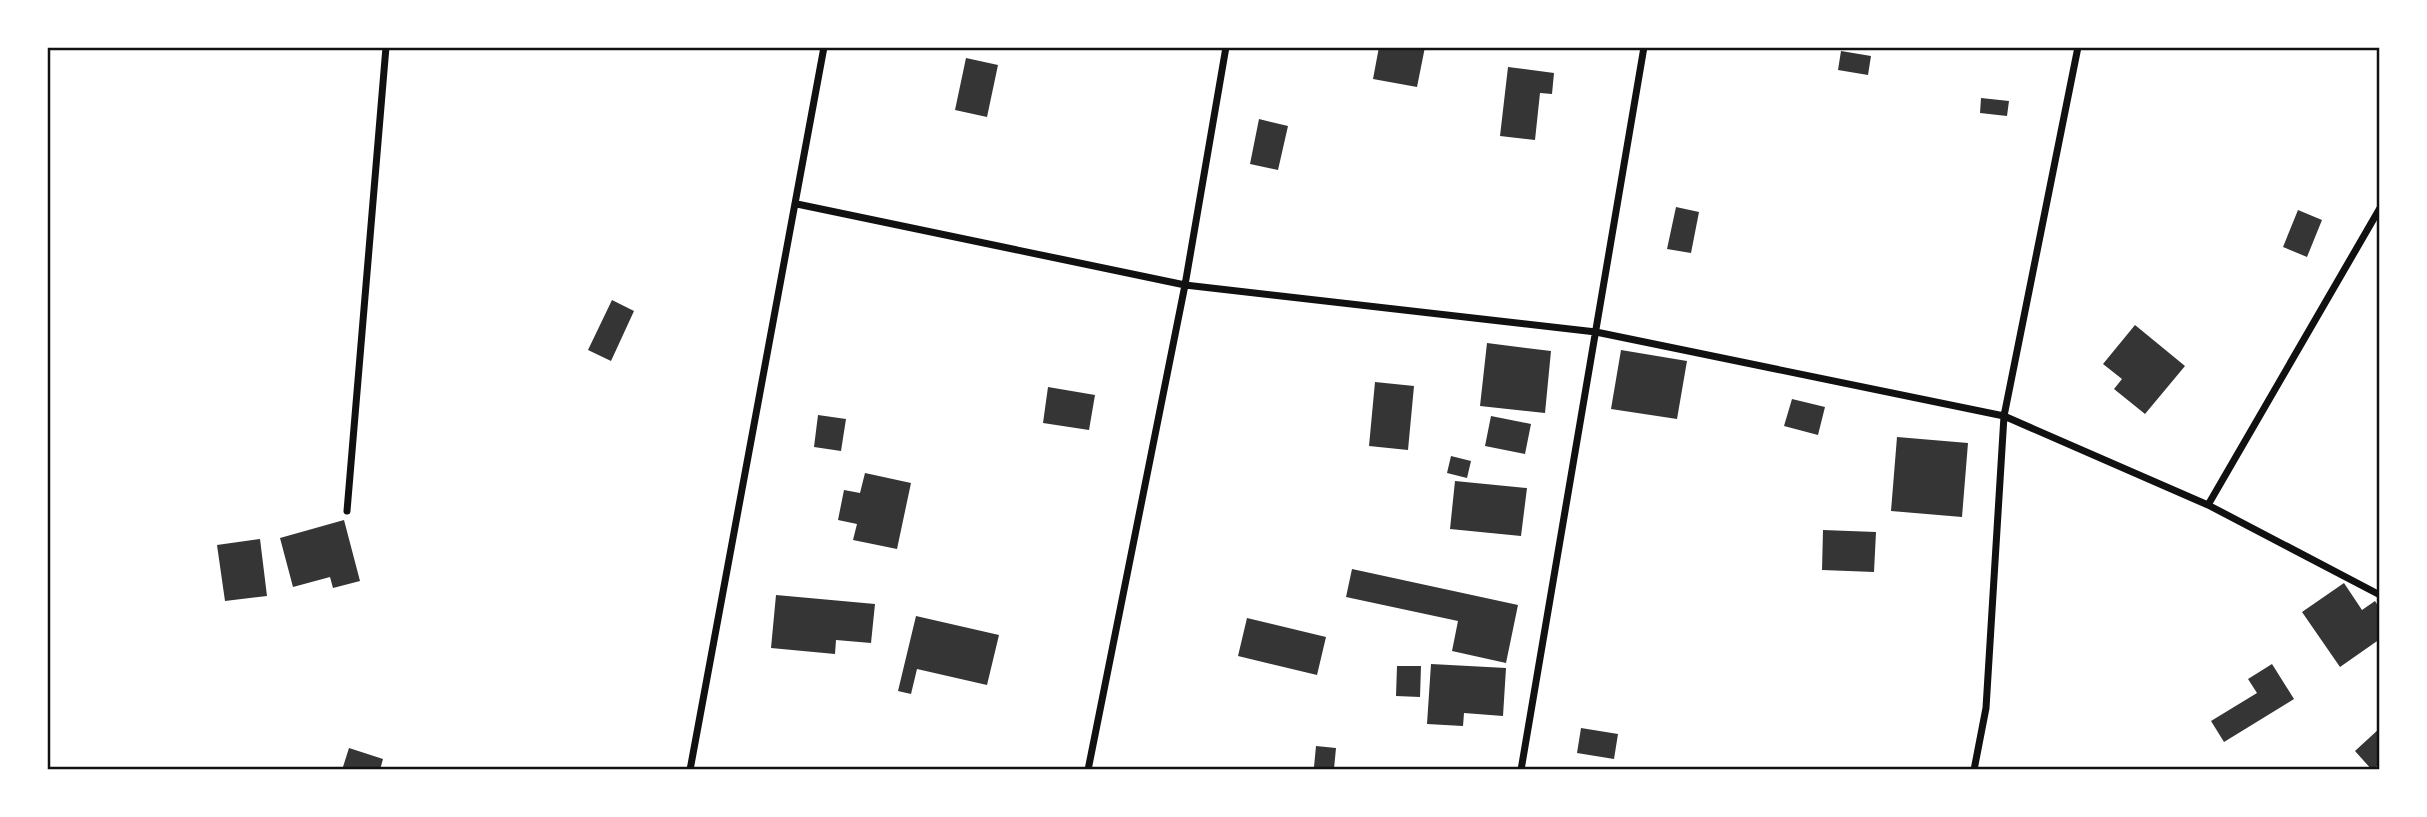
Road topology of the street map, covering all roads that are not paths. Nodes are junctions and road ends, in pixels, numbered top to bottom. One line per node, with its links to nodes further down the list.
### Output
1 (386, 47): 12 (street)
2 (824, 47): 6 (street)
3 (1226, 47): 8 (street)
4 (1644, 47): 9 (street)
5 (2078, 47): 10 (street)
6 (797, 204): 8 (street); 14 (street)
7 (2380, 208): 11 (street)
8 (1185, 285): 9 (street); 15 (street)
9 (1596, 332): 10 (street); 16 (street)
10 (2004, 416): 11 (street); 17 (street)
11 (2208, 505): 13 (street)
12 (347, 511)
13 (2380, 595)
14 (690, 770)
15 (1088, 770)
16 (1521, 770)
17 (1974, 770)

